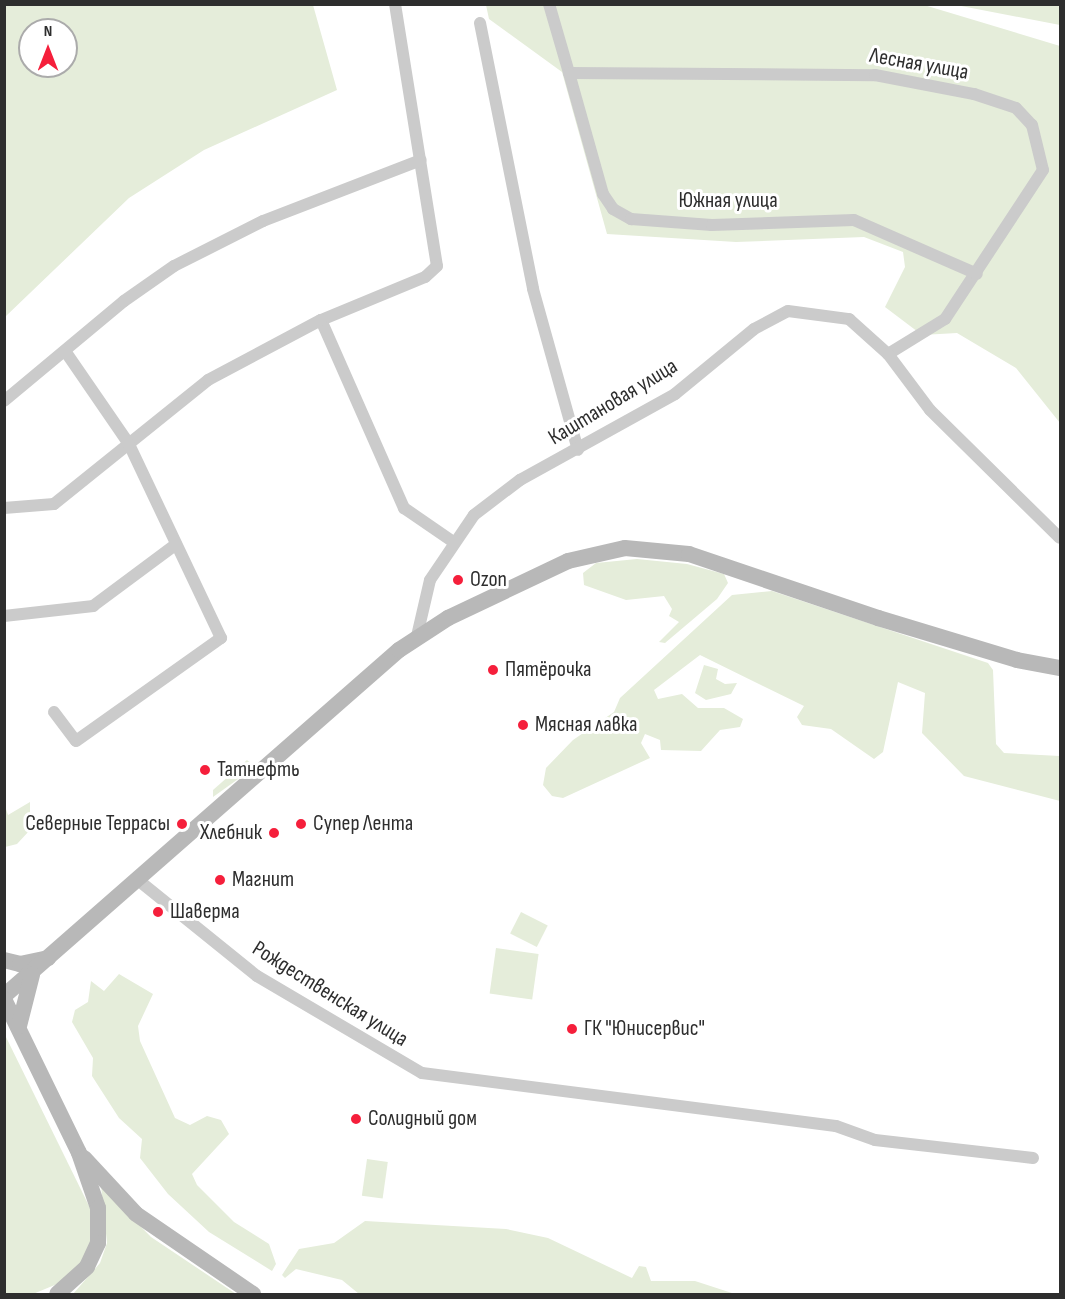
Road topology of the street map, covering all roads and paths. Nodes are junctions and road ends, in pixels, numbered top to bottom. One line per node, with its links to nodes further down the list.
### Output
1 (395, 4): 5 (street)
2 (549, 4): 4 (street)
3 (480, 22): 12 (street)
4 (569, 72): 6 (street, Южная улица); 6 (street, Лесная улица)
5 (421, 160): 7 (street); 8 (street)
6 (977, 274): 9 (street, Лесная улица)
7 (321, 320): 11 (street); 15 (street)
8 (65, 351): 10 (street); 11 (street)
9 (888, 354): 12 (street, Каштановая улица); 14 (street, Каштановая улица)
10 (4, 400)
11 (129, 444): 13 (street); 16 (street)
12 (578, 450): 15 (street, Каштановая улица)
13 (4, 508)
14 (1060, 538)
15 (452, 541): 18 (street, Каштановая улица)
16 (175, 545): 17 (street); 20 (street)
17 (4, 616)
18 (417, 636): 19 (main road); 21 (main road)
19 (1060, 668)
20 (54, 712)
21 (138, 880): 22 (main road); 28 (street, Рождественская улица)
22 (51, 957): 23 (main road); 24 (main road)
23 (4, 960)
24 (33, 973): 25 (main road); 26 (main road)
25 (4, 997): 26 (main road)
26 (19, 1026): 27 (main road)
27 (80, 1153): 29 (main road); 30 (main road)
28 (1033, 1158)
29 (57, 1294)
30 (253, 1294)

